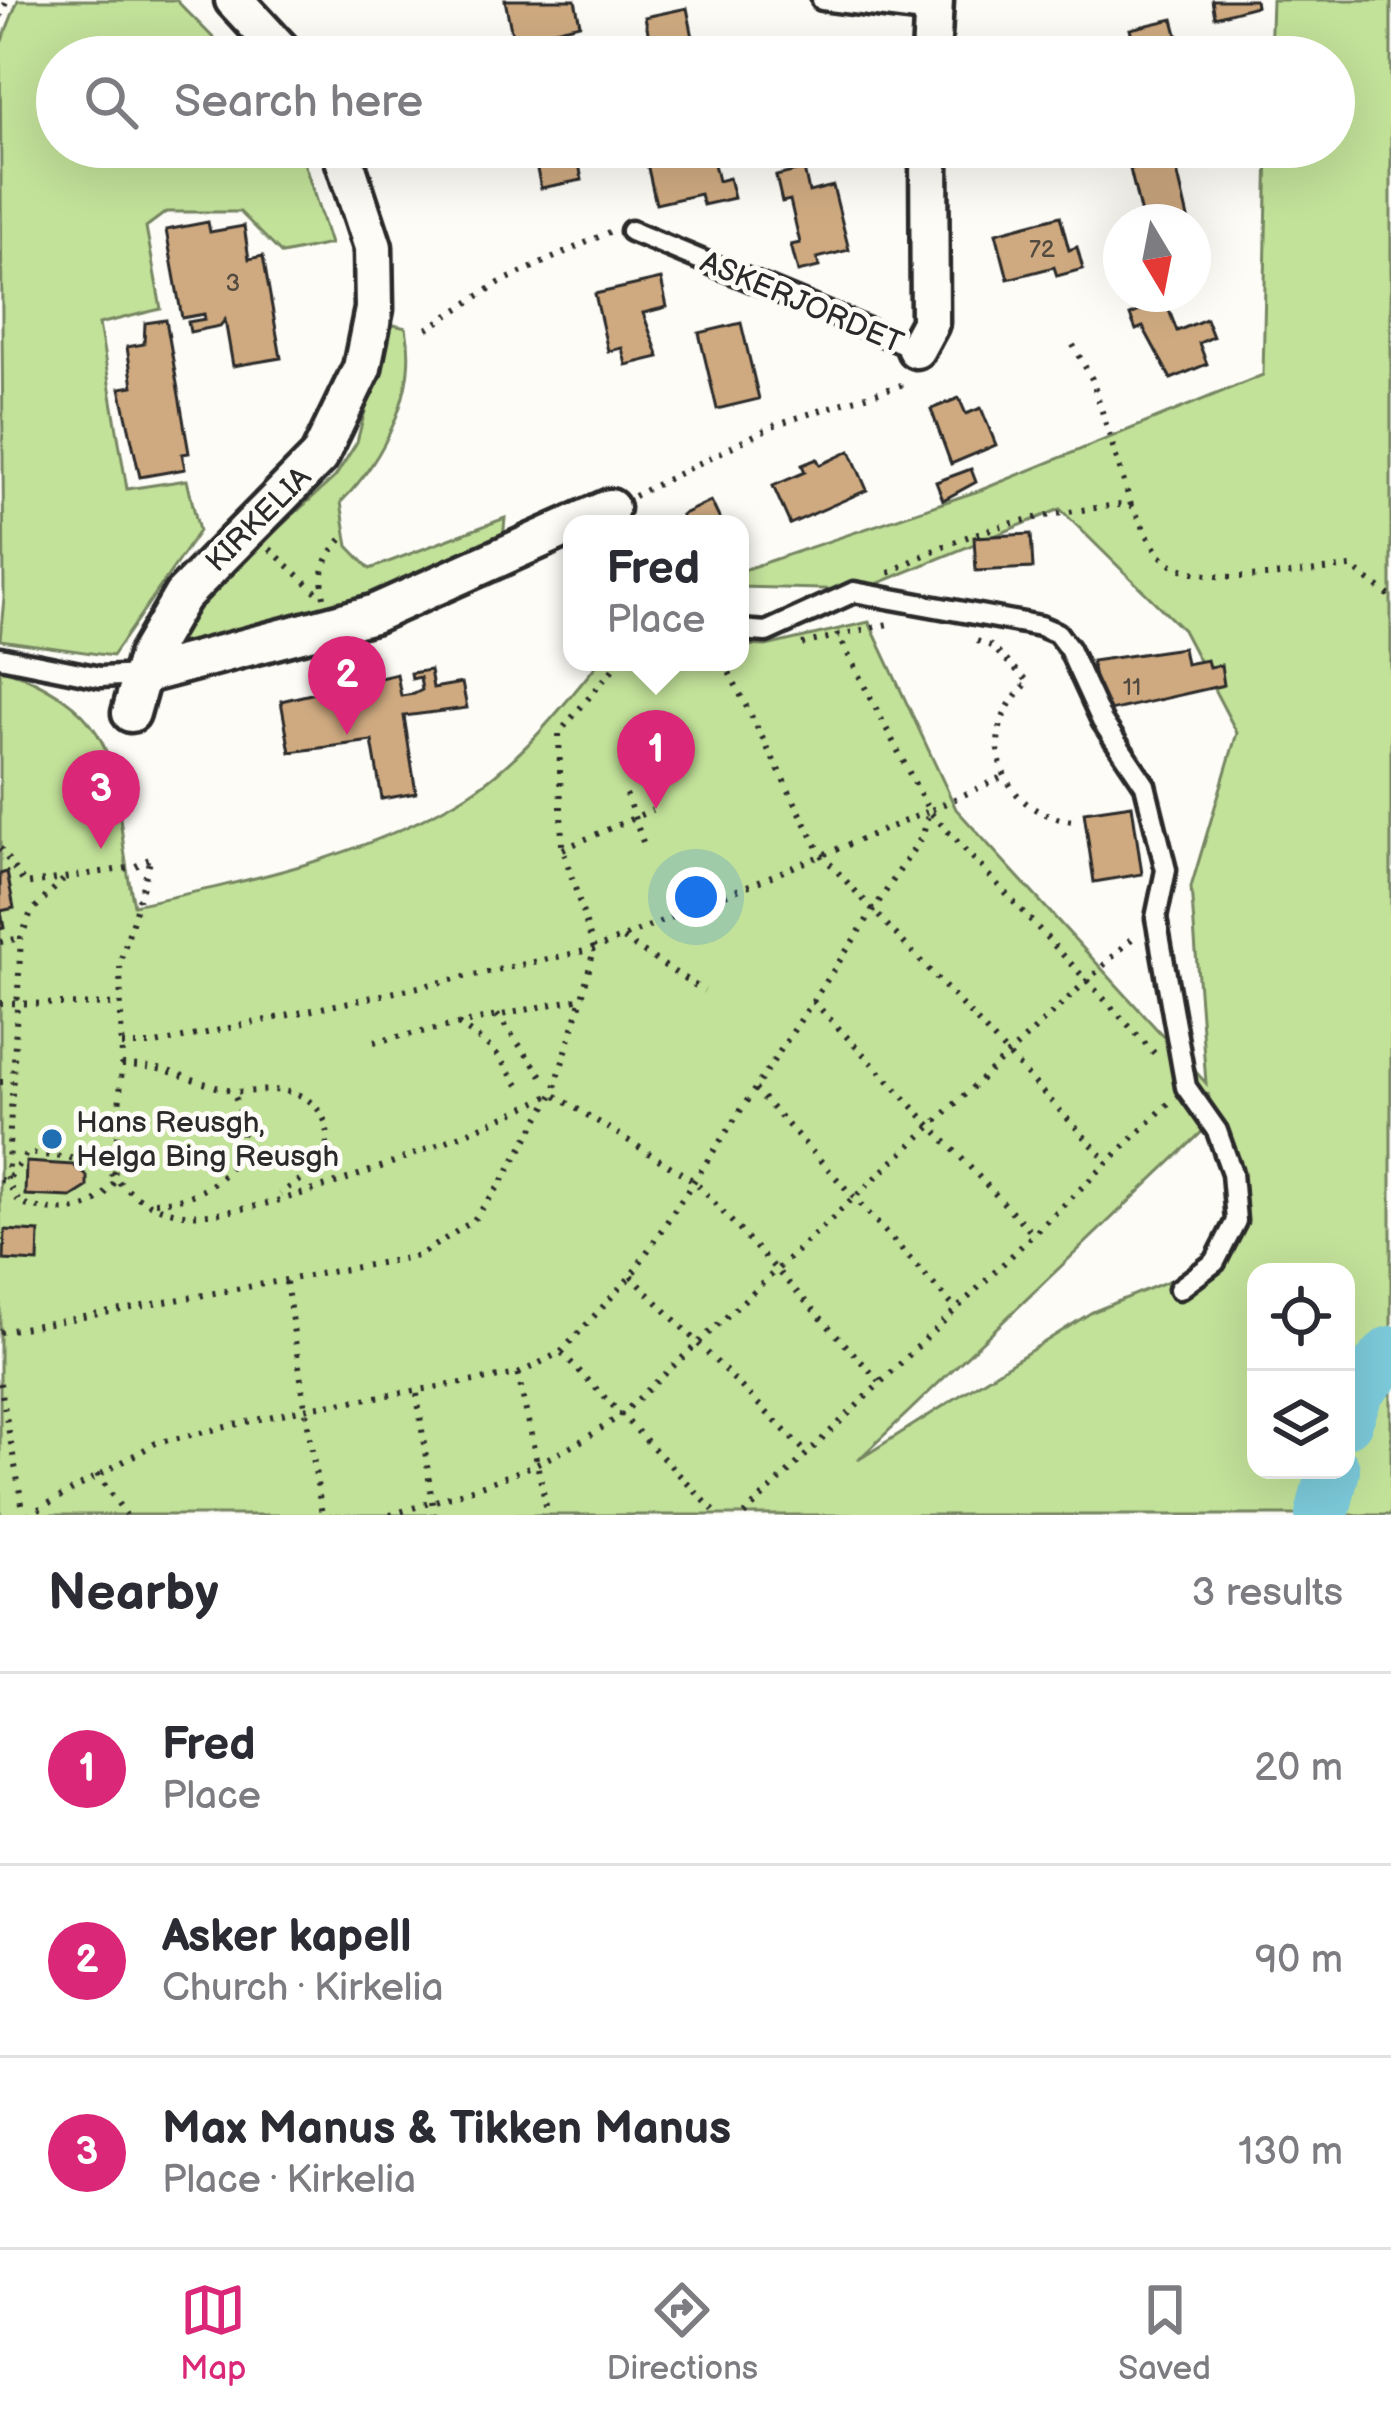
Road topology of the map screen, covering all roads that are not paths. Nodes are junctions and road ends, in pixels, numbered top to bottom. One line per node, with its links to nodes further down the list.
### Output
1 (234, 0): 4 (street)
2 (822, 0): 3 (lane)
3 (933, 7)
4 (267, 36)
5 (347, 168): 12 (street, KIRKELIA)
6 (929, 168): 8 (street, ASKERJORDET)
7 (631, 231): 8 (lane, ASKERJORDET)
8 (916, 350)
9 (563, 529): 12 (street)
10 (749, 631): 14 (lane)
11 (0, 657): 12 (lane)
12 (142, 675): 13 (street, KIRKELIA)
13 (131, 713)
14 (1179, 1289)

